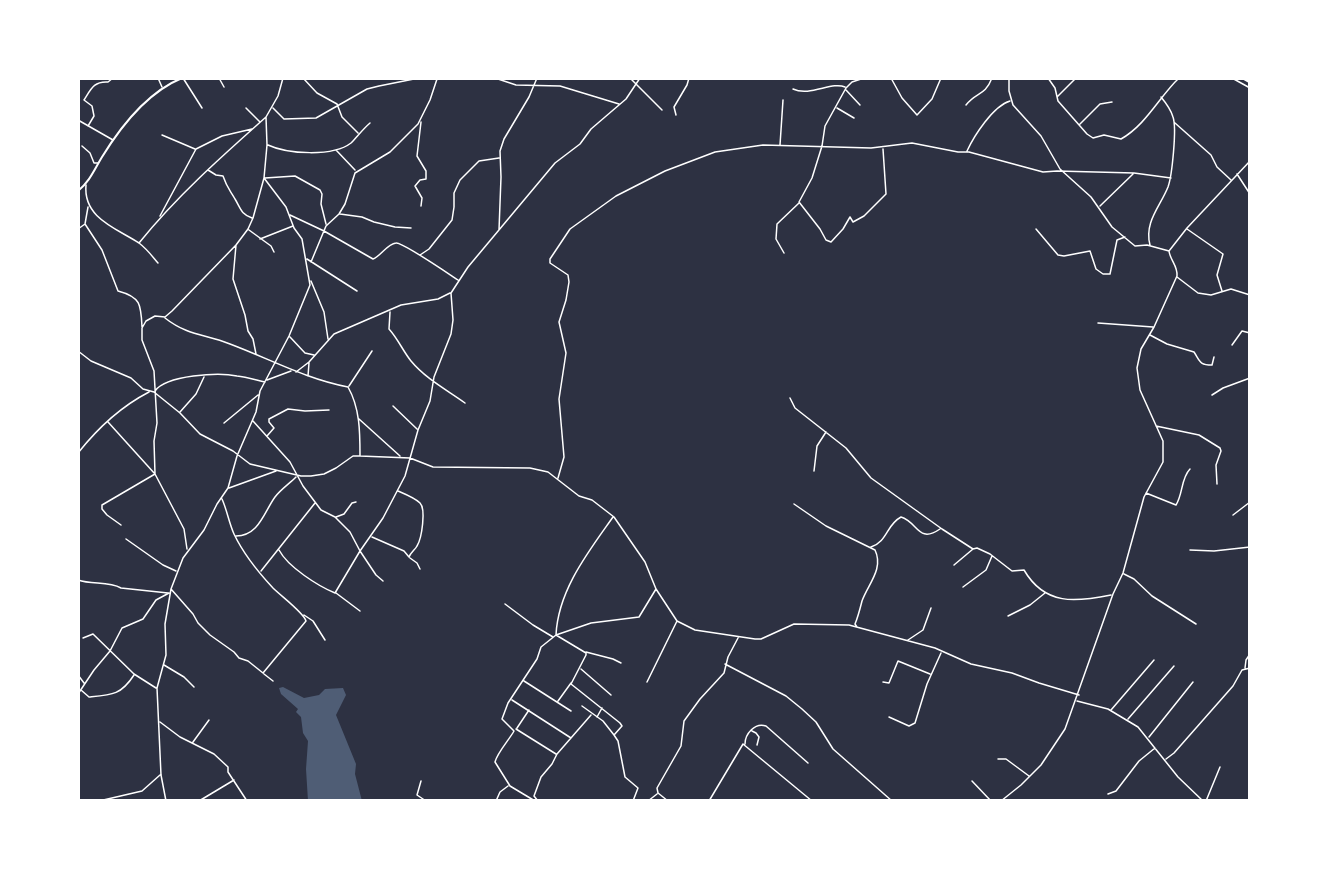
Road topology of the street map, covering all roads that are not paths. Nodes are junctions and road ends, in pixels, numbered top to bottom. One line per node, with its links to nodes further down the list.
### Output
1 (112, 78): 54 (street)
2 (158, 78): 26 (street)
3 (182, 78): 26 (street); 41 (street)
4 (219, 78): 27 (street)
5 (283, 78): 40 (street)
6 (303, 78): 39 (street)
7 (438, 78): 39 (street); 49 (street)
8 (495, 78): 25 (street)
9 (537, 78): 25 (street)
10 (630, 78): 24 (street)
11 (640, 78): 24 (street)
12 (689, 78): 45 (street)
13 (864, 78): 30 (street)
14 (891, 78): 15 (street)
15 (941, 78)
16 (992, 78): 38 (street)
17 (1009, 78): 34 (street)
18 (1048, 78): 31 (street)
19 (1076, 78): 31 (street)
20 (1179, 78): 32 (street)
21 (1232, 78): 28 (street)
22 (1243, 78): 23 (main road)
23 (1250, 82)
24 (636, 84): 36 (street); 44 (street)
25 (534, 86): 36 (street); 67 (street)
26 (162, 87): 58 (street)
27 (224, 87)
28 (1250, 88)
29 (793, 89): 30 (street)
30 (846, 89): 37 (street); 43 (street)
31 (1056, 97): 53 (street)
32 (1161, 98): 50 (street); 53 (street)
33 (783, 100): 61 (street)
34 (1011, 101): 66 (street); 72 (street)
35 (1112, 102): 53 (street)
36 (620, 105): 98 (street)
37 (860, 105)
38 (966, 105)
39 (338, 106): 40 (street); 56 (street)
40 (272, 107): 46 (street)
41 (202, 108)
42 (246, 108): 51 (street)
43 (836, 108): 47 (street); 62 (street)
44 (662, 110)
45 (676, 115)
46 (266, 117): 51 (street); 59 (street)
47 (854, 118)
48 (78, 120): 54 (street)
49 (421, 121): 71 (street); 83 (street)
50 (1174, 122): 76 (street); 77 (street)
51 (260, 123): 55 (street)
52 (370, 123): 56 (street)
53 (1080, 125)
54 (88, 126): 58 (street)
55 (253, 128): 64 (street); 70 (street)
56 (358, 133): 65 (street)
57 (162, 135): 64 (street)
58 (114, 140): 69 (street)
59 (267, 145): 65 (street); 75 (street)
60 (82, 146): 69 (street)
61 (780, 146): 62 (street); 172 (street)
62 (822, 146): 63 (street); 81 (street)
63 (883, 147): 66 (street); 81 (street)
64 (196, 149): 88 (street)
65 (335, 149): 71 (street)
66 (966, 152): 72 (street)
67 (499, 158): 98 (street); 107 (street)
68 (1250, 161): 74 (street)
69 (99, 163): 78 (street)
70 (208, 170): 87 (street); 88 (street)
71 (357, 171): 85 (street)
72 (1063, 172): 73 (street); 84 (street)
73 (1134, 173): 76 (street); 84 (street)
74 (1236, 173): 77 (street); 80 (street)
75 (264, 178): 86 (street); 87 (street); 91 (street)
76 (1171, 178): 103 (street)
77 (1231, 180): 93 (street)
78 (86, 185): 79 (street); 82 (street)
79 (78, 190)
80 (1250, 194)
81 (799, 202): 106 (street)
82 (88, 206): 89 (street); 101 (street)
83 (421, 206)
84 (1099, 207): 99 (street)
85 (339, 214): 91 (street); 92 (street)
86 (290, 215): 90 (street); 97 (street)
87 (253, 218): 95 (street)
88 (158, 219): 101 (street)
89 (85, 224): 94 (street); 124 (street)
90 (294, 226): 100 (street); 108 (street)
91 (326, 226): 97 (street)
92 (411, 228)
93 (1187, 228): 104 (street); 115 (street)
94 (78, 229)
95 (248, 229): 100 (street); 102 (street)
96 (1036, 229): 99 (street)
97 (324, 231): 107 (street); 109 (street)
98 (499, 231): 113 (street)
99 (1125, 237): 103 (street)
100 (260, 239): 105 (street)
101 (139, 243): 110 (street)
102 (236, 244): 121 (street); 132 (street)
103 (1151, 246): 104 (street)
104 (1170, 251): 111 (street)
105 (274, 252)
106 (784, 253)
107 (419, 255): 113 (street)
108 (306, 258): 109 (street); 112 (street)
109 (311, 262): 114 (street)
110 (158, 263)
111 (1177, 276): 115 (street); 123 (street)
112 (310, 279): 127 (street); 128 (street)
113 (459, 280): 116 (street)
114 (357, 291)
115 (1222, 291): 117 (street)
116 (451, 293): 118 (street); 143 (street)
117 (1250, 296)
118 (390, 311): 119 (street); 120 (street)
119 (386, 313): 120 (street); 128 (street)
120 (389, 316): 143 (street)
121 (165, 317): 124 (street); 132 (street)
122 (1098, 323): 123 (street)
123 (1154, 327): 126 (street)
124 (142, 328): 146 (street)
125 (1250, 333): 129 (street)
126 (1150, 334): 134 (street); 158 (street)
127 (289, 336): 133 (street); 136 (street)
128 (328, 339): 133 (street)
129 (1232, 345)
130 (78, 351): 145 (street)
131 (372, 351): 144 (street)
132 (256, 355): 136 (street)
133 (315, 355): 135 (street)
134 (1214, 357)
135 (309, 362): 138 (street); 140 (street)
136 (275, 364): 137 (street); 142 (street)
137 (291, 371): 138 (street); 142 (street)
138 (296, 372): 140 (street)
139 (204, 376): 142 (street); 146 (street); 153 (street)
140 (308, 376): 144 (street)
141 (1250, 378): 148 (street)
142 (266, 381): 147 (street)
143 (434, 381): 150 (street); 159 (street)
144 (348, 387): 154 (street)
145 (149, 392): 146 (street); 156 (street)
146 (154, 392): 153 (street); 170 (street)
147 (259, 395): 155 (street); 157 (street)
148 (1212, 395)
149 (790, 398): 160 (street)
150 (465, 403)
151 (393, 406): 159 (street)
152 (329, 410): 161 (street)
153 (180, 413): 163 (street)
154 (359, 418): 164 (street); 165 (street)
155 (253, 421): 161 (street); 163 (street)
156 (108, 422): 162 (street); 170 (street)
157 (224, 423)
158 (1156, 426): 173 (street); 176 (street)
159 (418, 429): 166 (street)
160 (826, 431): 169 (street); 186 (street)
161 (266, 437): 171 (street)
162 (78, 453)
163 (237, 456): 168 (street); 174 (street)
164 (360, 456): 165 (street); 171 (street)
165 (401, 457): 166 (street)
166 (410, 458): 172 (street); 175 (street)
167 (1190, 469): 176 (street)
168 (276, 471): 171 (street); 174 (street)
169 (814, 471)
170 (155, 474): 185 (street); 195 (street)
171 (296, 475): 180 (street); 187 (street)
172 (557, 479): 184 (street)
173 (1217, 484)
174 (228, 488): 177 (street)
175 (397, 491): 188 (street); 198 (street)
176 (1146, 493): 203 (street)
177 (222, 498): 187 (street); 195 (street)
178 (356, 502): 183 (street)
179 (1250, 502): 182 (street)
180 (315, 503): 183 (street); 193 (street)
181 (794, 504): 190 (street)
182 (1233, 515)
183 (335, 517): 196 (street)
184 (614, 517): 208 (street); 221 (street)
185 (121, 525)
186 (942, 529): 190 (street); 192 (street)
187 (235, 536): 202 (street)
188 (371, 536): 196 (street); 198 (street)
189 (126, 539): 201 (street)
190 (871, 547): 220 (street)
191 (1250, 547): 194 (street)
192 (973, 549): 197 (street); 199 (street)
193 (279, 550): 202 (street); 211 (street)
194 (1190, 550)
195 (187, 551): 201 (street)
196 (360, 551): 205 (street); 211 (street)
197 (992, 555): 206 (street); 209 (street)
198 (409, 557): 200 (street)
199 (954, 565)
200 (420, 570)
201 (177, 571): 207 (street)
202 (260, 572): 216 (street)
203 (1123, 573): 212 (street); 219 (street)
204 (78, 580): 210 (street)
205 (383, 581)
206 (963, 587)
207 (171, 589): 210 (street); 239 (street)
208 (656, 589): 218 (street); 221 (street)
209 (1045, 592): 212 (street); 217 (street)
210 (170, 593): 227 (street); 233 (street)
211 (335, 593): 215 (street)
212 (1113, 594): 255 (street)
213 (505, 604): 222 (street)
214 (931, 608): 226 (street)
215 (360, 611)
216 (303, 614): 225 (street); 239 (street)
217 (1008, 616)
218 (677, 621): 224 (street); 246 (street)
219 (1196, 624)
220 (858, 627): 224 (street); 226 (street)
221 (556, 635): 222 (street); 229 (street)
222 (553, 637): 243 (street)
223 (83, 638): 227 (street)
224 (738, 638): 234 (street)
225 (325, 640)
226 (908, 640): 228 (street)
227 (110, 651): 240 (street); 249 (street)
228 (942, 651): 242 (street); 255 (street)
229 (585, 652): 232 (street); 237 (street)
230 (1250, 654): 238 (street)
231 (1154, 660): 263 (street)
232 (621, 663)
233 (163, 664): 250 (street); 251 (street)
234 (725, 664): 290 (street); 304 (street)
235 (1174, 666): 268 (street)
236 (1250, 668): 238 (street)
237 (580, 669): 245 (street); 254 (street)
238 (1245, 669): 281 (street)
239 (263, 673): 244 (street)
240 (134, 674): 251 (street); 252 (street)
241 (78, 675): 249 (street)
242 (931, 675): 247 (street); 266 (street)
243 (524, 680): 256 (street); 257 (street)
244 (273, 681)
245 (572, 681): 257 (street); 260 (street)
246 (647, 682)
247 (883, 682)
248 (1193, 682): 274 (street)
249 (85, 684): 252 (street)
250 (194, 687)
251 (157, 688): 269 (street)
252 (81, 690): 253 (street)
253 (78, 694)
254 (611, 695)
255 (1079, 695): 258 (street)
256 (512, 699): 261 (street); 270 (street)
257 (557, 701): 262 (street)
258 (1076, 701): 263 (street); 285 (street)
259 (582, 706): 264 (street)
260 (603, 708): 265 (street); 272 (street)
261 (529, 710): 270 (street); 273 (street)
262 (571, 711)
263 (1111, 711): 268 (street)
264 (592, 714): 265 (street); 273 (street)
265 (596, 717): 272 (street)
266 (889, 717)
267 (209, 720): 275 (street)
268 (1128, 720): 274 (street)
269 (159, 721): 275 (street); 284 (street)
270 (515, 730): 279 (street); 289 (street)
271 (751, 731): 276 (street); 277 (street); 282 (street)
272 (614, 735): 299 (street)
273 (571, 738): 279 (street)
274 (1148, 738): 278 (street)
275 (193, 742): 286 (street)
276 (745, 745): 302 (street); 303 (street)
277 (757, 745)
278 (1156, 747): 281 (street); 291 (street)
279 (557, 754): 298 (street)
280 (998, 759): 285 (street)
281 (1165, 759): 307 (street)
282 (808, 763)
283 (1220, 767): 307 (street)
284 (160, 775): 292 (street); 293 (street)
285 (1030, 776): 306 (street)
286 (234, 780): 294 (street); 295 (street)
287 (421, 781): 296 (street)
288 (972, 781): 305 (street)
289 (509, 785): 297 (street); 298 (street)
290 (658, 793): 300 (street); 301 (street)
291 (1108, 794)
292 (99, 801)
293 (166, 801)
294 (199, 801)
295 (247, 801)
296 (426, 801)
297 (496, 801)
298 (536, 801)
299 (634, 801)
300 (648, 801)
301 (668, 801)
302 (709, 801)
303 (812, 801)
304 (892, 801)
305 (991, 801)
306 (1001, 801)
307 (1205, 801)

